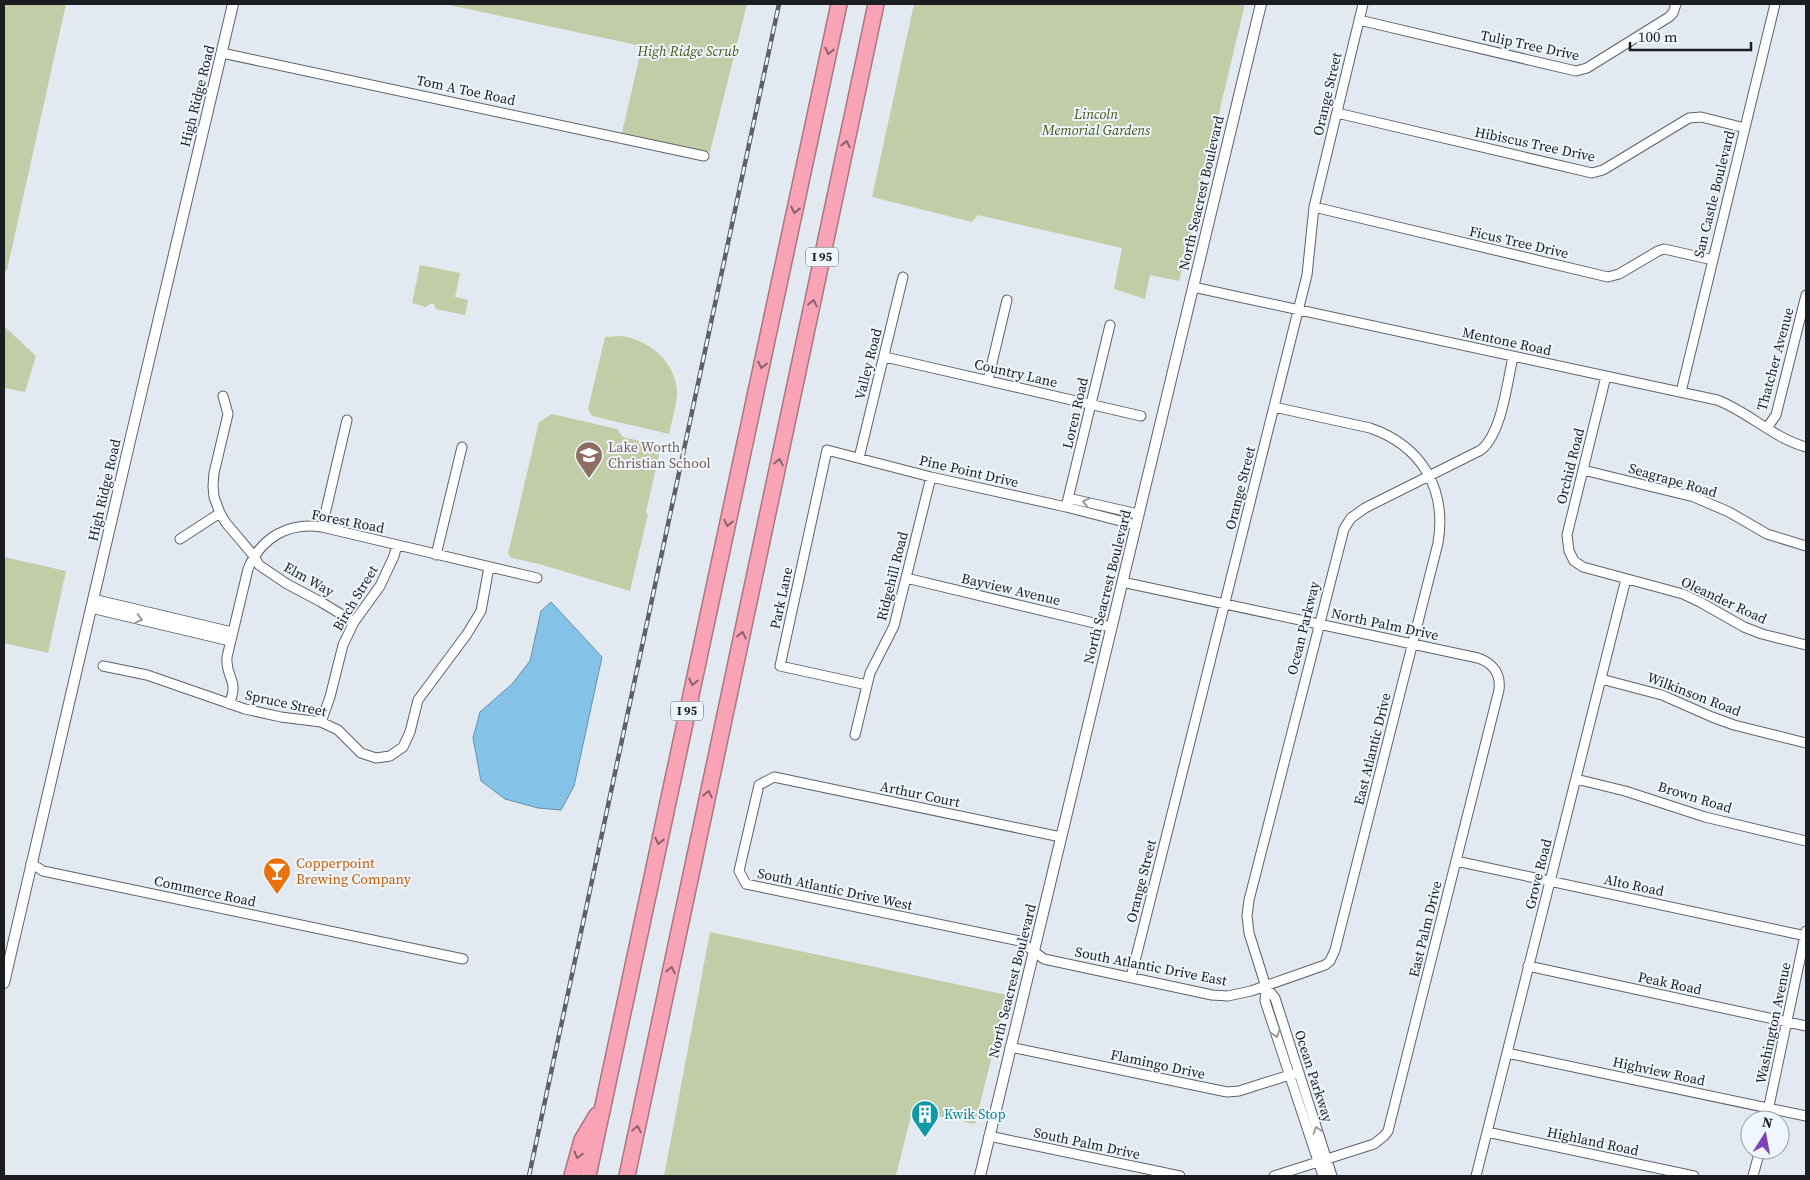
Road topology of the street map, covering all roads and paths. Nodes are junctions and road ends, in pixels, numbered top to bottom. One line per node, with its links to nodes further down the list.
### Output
1 (233, 4): 9 (street, High Ridge Road)
2 (839, 4): 91 (highway, I 95, one-way to 91)
3 (876, 4): 100 (highway, I 95, one-way to 3)
4 (1261, 4): 16 (street, North Seacrest Boulevard)
5 (1363, 4): 8 (street, Orange Street)
6 (1676, 4): 8 (street, Tulip Tree Drive)
7 (1775, 4): 11 (street, San Castle Boulevard)
8 (1359, 20): 10 (street, Orange Street)
9 (222, 53): 12 (street, Tom A Toe Road); 56 (street, High Ridge Road)
10 (1337, 113): 11 (street, Hibiscus Tree Drive); 13 (street, Orange Street)
11 (1745, 128): 14 (street, San Castle Boulevard)
12 (704, 156)
13 (1314, 207): 14 (street, Ficus Tree Drive); 19 (street, Orange Street)
14 (1713, 260): 25 (street, San Castle Boulevard)
15 (903, 277): 21 (street, Valley Road)
16 (1193, 287): 19 (street, Mentone Road); 43 (street, North Seacrest Boulevard)
17 (1806, 295): 31 (street, Thatcher Avenue)
18 (1007, 300): 24 (street)
19 (1299, 310): 22 (street, Mentone Road); 28 (street, Orange Street)
20 (1110, 325): 27 (street, Loren Road)
21 (885, 357): 24 (street, Country Lane); 35 (street, Valley Road)
22 (1513, 357): 23 (street, Mentone Road); 37 (street, Ocean Parkway)
23 (1606, 376): 25 (street, Mentone Road); 36 (street, Orchid Road)
24 (988, 380): 27 (street, Country Lane)
25 (1681, 392): 31 (street, Mentone Road)
26 (223, 396): 41 (street)
27 (1091, 404): 29 (street, Country Lane); 39 (street, Loren Road)
28 (1274, 408): 37 (street, East Atlantic Drive); 57 (street, Orange Street)
29 (1141, 416)
30 (347, 420): 44 (street)
31 (1767, 428): 33 (street, Mentone Road)
32 (462, 447): 48 (street)
33 (1806, 447)
34 (827, 450): 35 (street, Pine Point Drive); 67 (street, Park Lane)
35 (860, 458): 38 (street, Pine Point Drive)
36 (1584, 470): 47 (street, Seagrape Road); 50 (street, Orchid Road)
37 (1429, 475): 59 (street, Ocean Parkway); 62 (street, East Atlantic Drive)
38 (931, 477): 39 (street, Pine Point Drive); 53 (street, Ridgehill Road)
39 (1067, 503): 40 (street, Pine Point Drive, one-way to 39); 42 (street, Pine Point Drive)
40 (1108, 507): 42 (street); 43 (street, Pine Point Drive)
41 (220, 513): 45 (street); 49 (street, Elm Way)
42 (1105, 517): 43 (street, Pine Point Drive)
43 (1137, 519): 55 (street, North Seacrest Boulevard)
44 (322, 527): 46 (street, Forest Road); 49 (street, Forest Road)
45 (180, 539)
46 (397, 545): 48 (street, Forest Road); 58 (street, Birch Street)
47 (1806, 546)
48 (436, 555): 51 (street, Forest Road)
49 (254, 556): 58 (street, Elm Way); 61 (street, Forest Road)
50 (1574, 561): 54 (street, Oleander Road)
51 (490, 567): 52 (street, Forest Road); 69 (street, Spruce Street)
52 (537, 578)
53 (906, 578): 60 (street, Bayview Avenue); 67 (street, Ridgehill Road)
54 (1626, 579): 63 (street, Oleander Road); 66 (street, Grove Road)
55 (1122, 582): 57 (street, North Palm Drive); 60 (street, North Seacrest Boulevard)
56 (92, 603): 61 (street); 77 (street, High Ridge Road)
57 (1225, 604): 59 (street, North Palm Drive); 83 (street, Orange Street)
58 (354, 622): 69 (street, Birch Street)
59 (1319, 624): 62 (street, North Palm Drive); 85 (street, Ocean Parkway)
60 (1111, 627): 74 (street, North Seacrest Boulevard)
61 (231, 637): 68 (street, Forest Road)
62 (1412, 644): 65 (street, North Palm Drive); 85 (street, East Atlantic Drive)
63 (1806, 645)
64 (103, 666): 68 (street, Spruce Street)
65 (1493, 667): 76 (street, East Palm Drive)
66 (1601, 679): 71 (street, Wilkinson Road); 73 (street, Grove Road)
67 (866, 685): 70 (street, Ridgehill Road)
68 (229, 704): 69 (street, Spruce Street)
69 (321, 722)
70 (856, 736)
71 (1806, 743)
72 (774, 777): 74 (street, Arthur Court); 80 (street, South Atlantic Drive West)
73 (1576, 778): 75 (street, Brown Road); 78 (street, Grove Road)
74 (1061, 837): 80 (street, North Seacrest Boulevard)
75 (1806, 841)
76 (1456, 861): 78 (street, Alto Road); 97 (street, East Palm Drive)
77 (31, 863): 81 (street, Commerce Road); 84 (street, High Ridge Road)
78 (1550, 882): 79 (street, Alto Road); 82 (street, Grove Road)
79 (1806, 934): 86 (street, Washington Avenue)
80 (1034, 951): 83 (street, South Atlantic Drive East); 88 (street, North Seacrest Boulevard)
81 (464, 960)
82 (1528, 966): 86 (street, Peak Road); 89 (street, Grove Road)
83 (1131, 977): 85 (street, South Atlantic Drive East)
84 (4, 984)
85 (1266, 986): 90 (street, Ocean Parkway)
86 (1787, 1022): 87 (street, Peak Road); 92 (street, Washington Avenue)
87 (1806, 1026)
88 (1010, 1047): 90 (street, Flamingo Drive); 95 (street, North Seacrest Boulevard)
89 (1507, 1053): 92 (street, Highview Road); 94 (street, Grove Road)
90 (1294, 1073): 97 (street, Ocean Parkway)
91 (603, 1105): 98 (highway, one-way to 98); 99 (highway, I 95)
92 (1769, 1108): 93 (street, Highview Road)
93 (1806, 1116)
94 (1487, 1132): 106 (street, Grove Road); 107 (street, Highland Road)
95 (989, 1136): 101 (street, North Seacrest Boulevard); 102 (street, South Palm Drive)
96 (1757, 1160): 108 (street)
97 (1322, 1161): 103 (street); 104 (street, Ocean Parkway); 105 (street, Ocean Parkway)
98 (572, 1176)
99 (588, 1176)
100 (627, 1176)
101 (980, 1176)
102 (1180, 1176)
103 (1274, 1176)
104 (1323, 1176)
105 (1332, 1176)
106 (1476, 1176)
107 (1694, 1176)
108 (1753, 1176)

